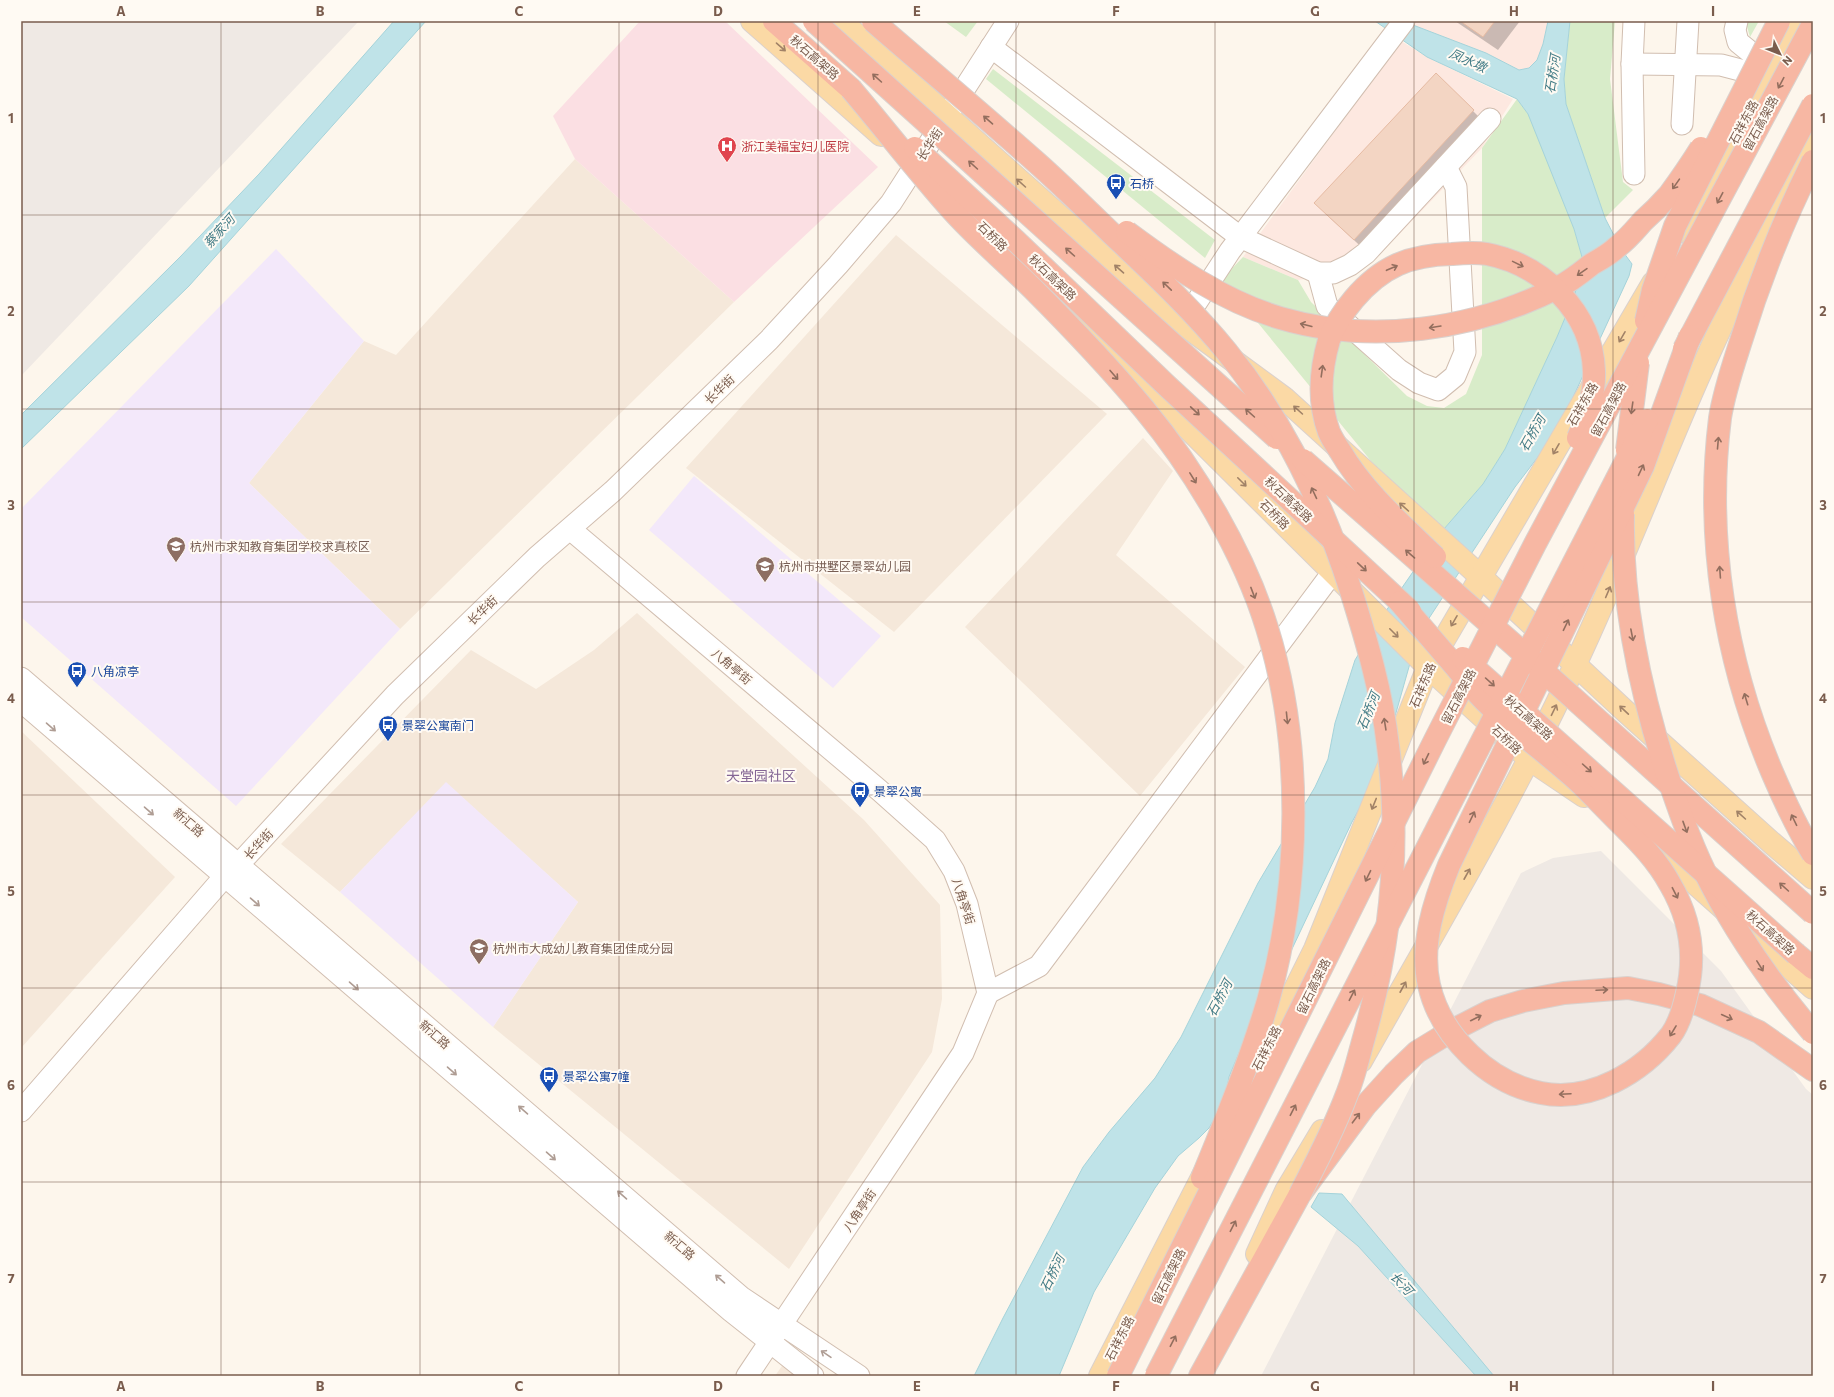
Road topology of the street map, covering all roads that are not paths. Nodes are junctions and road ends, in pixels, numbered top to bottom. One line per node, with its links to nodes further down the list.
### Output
1 (752, 21): 26 (main road, 石桥路, one-way to 26)
2 (774, 21): 19 (highway, 秋石高架路)
3 (814, 21): 38 (highway, one-way to 3, bridge)
4 (840, 21): 21 (main road)
5 (873, 21): 25 (highway, one-way to 5, bridge)
6 (1008, 21): 14 (street, 长华街)
7 (1404, 21): 30 (street)
8 (1634, 21): 15 (street)
9 (1688, 21): 16 (street)
10 (1737, 21): 17 (street)
11 (1778, 21): 18 (highway, bridge)
12 (1797, 21): 17 (main road, 石祥东路)
13 (1813, 24): 43 (highway, 留石高架路, one-way to 43, bridge)
14 (991, 47): 21 (street, 长华街); 30 (street)
15 (1632, 64): 16 (street); 29 (street)
16 (1685, 65): 17 (street); 23 (street)
17 (1769, 73): 35 (main road, 石祥东路, one-way to 35)
18 (1746, 83): 25 (highway, one-way to 25, bridge); 52 (highway, one-way to 52, bridge)
19 (851, 89): 37 (highway, 秋石高架路, one-way to 37, bridge); 62 (highway, one-way to 62, bridge)
20 (1813, 105): 33 (highway, bridge)
21 (946, 116): 26 (street, 长华街); 32 (main road, one-way to 21)
22 (1490, 119): 27 (street)
23 (1682, 124)
24 (1813, 137): 28 (main road)
25 (1038, 164): 55 (highway, one-way to 25, bridge)
26 (915, 165): 34 (street, 长华街); 36 (main road, 石桥路, one-way to 36)
27 (1446, 167): 31 (street); 31 (street)
28 (1808, 168): 40 (main road, one-way to 28); 45 (highway, one-way to 28, bridge)
29 (1634, 174)
30 (1240, 237): 31 (street); 32 (street)
31 (1318, 273)
32 (1183, 323): 35 (main road, one-way to 32)
33 (1690, 336): 37 (highway, one-way to 33, bridge); 63 (highway, one-way to 33, bridge)
34 (570, 529): 46 (street, 长华街); 51 (street, 八角亭街)
35 (1474, 571): 39 (main road, 石祥东路, one-way to 39); 40 (main road)
36 (1333, 572): 39 (main road, 石桥路, one-way to 39); 51 (street)
37 (1400, 602): 49 (highway, 秋石高架路, one-way to 49, bridge)
38 (1513, 644): 43 (highway, one-way to 43, bridge); 48 (highway, one-way to 38, bridge)
39 (1425, 664): 44 (main road, 石桥路); 61 (main road, 石祥东路, one-way to 61)
40 (1576, 665): 44 (main road, one-way to 40); 47 (main road, one-way to 40)
41 (21, 678): 46 (street, 新汇路)
42 (21, 701): 46 (street, 新汇路, one-way to 46)
43 (1435, 740): 62 (highway, 留石高架路, one-way to 62, bridge)
44 (1529, 759): 50 (main road, 石桥路); 64 (main road, one-way to 44)
45 (1813, 854)
46 (232, 870): 54 (street, 长华街); 56 (street, 新汇路, one-way to 46); 57 (street, 新汇路, one-way to 57)
47 (1813, 878)
48 (1813, 913)
49 (1813, 968)
50 (1813, 988)
51 (988, 993): 56 (street, 八角亭街)
52 (1813, 1033)
53 (1813, 1070): 55 (highway, one-way to 53, bridge)
54 (21, 1111)
55 (1300, 1194): 64 (highway)
56 (782, 1324): 57 (street, 八角亭街); 60 (street, 新汇路, one-way to 56)
57 (770, 1343): 58 (street, 八角亭街); 59 (street, 新汇路)
58 (748, 1376)
59 (813, 1376)
60 (859, 1376)
61 (1100, 1376)
62 (1117, 1376)
63 (1156, 1376)
64 (1200, 1376)

